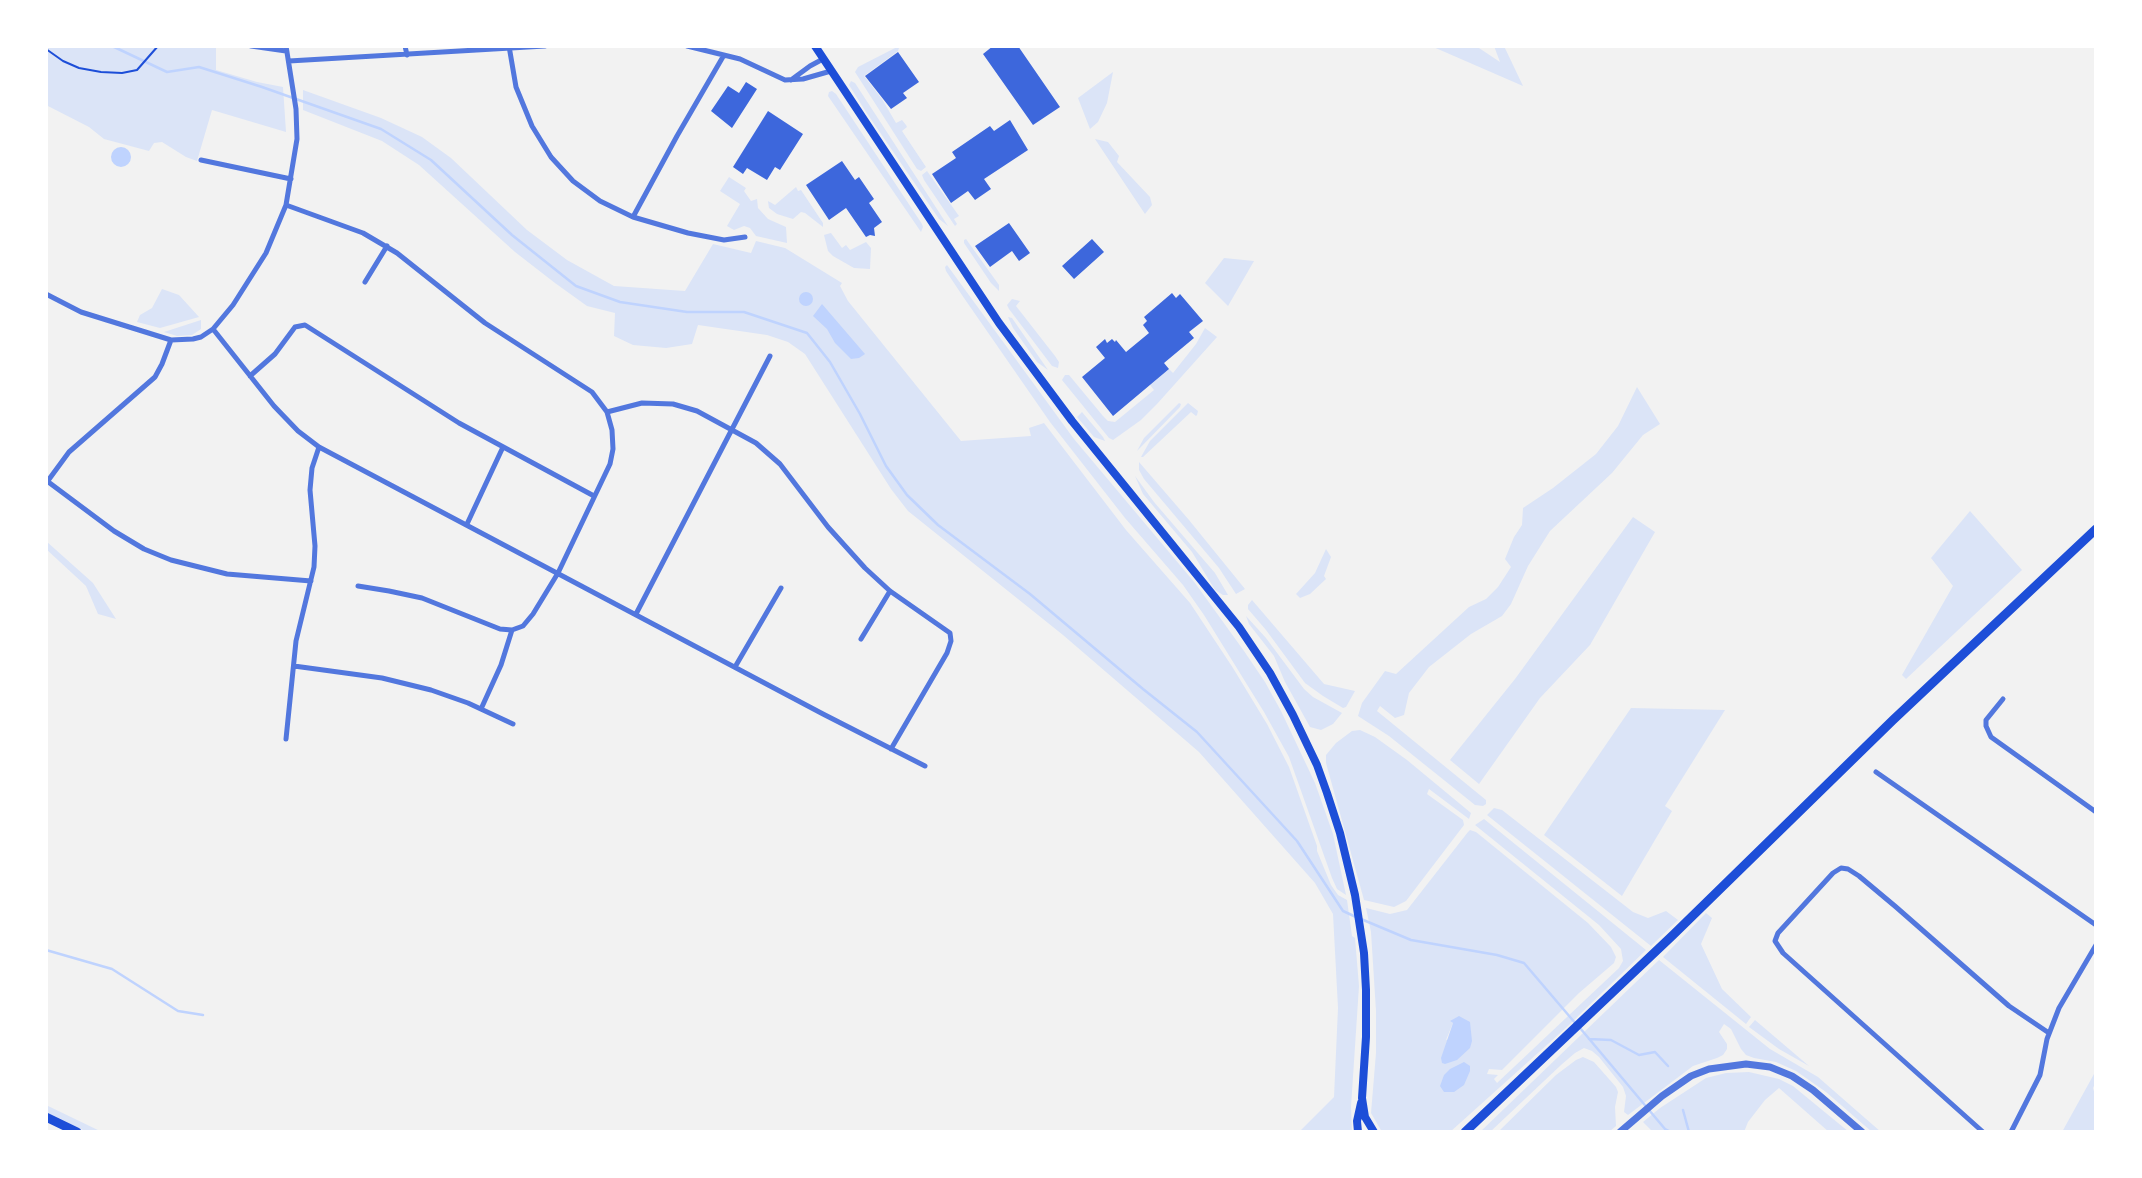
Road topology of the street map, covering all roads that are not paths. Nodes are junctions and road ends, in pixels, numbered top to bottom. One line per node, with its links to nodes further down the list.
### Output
1 (251, 46): 7 (street)
2 (405, 46): 8 (street)
3 (545, 46): 6 (street)
4 (687, 46): 9 (street)
5 (815, 46): 10 (main road)
6 (509, 48): 8 (street); 17 (street)
7 (286, 49): 11 (street)
8 (406, 55): 11 (street)
9 (724, 55): 13 (street); 17 (street)
10 (823, 59): 12 (main road); 13 (street)
11 (289, 61): 15 (street)
12 (831, 71): 13 (street); 55 (main road)
13 (790, 80)
14 (201, 160): 15 (street)
15 (291, 179): 16 (street)
16 (286, 205): 19 (street); 22 (street)
17 (633, 217): 18 (street)
18 (745, 237)
19 (387, 246): 20 (street); 26 (street)
20 (365, 282)
21 (46, 294): 23 (street)
22 (213, 330): 23 (street); 25 (street)
23 (171, 340): 30 (street)
24 (770, 356): 27 (street)
25 (250, 376): 28 (street); 29 (street)
26 (607, 412): 27 (street); 31 (street)
27 (732, 430): 38 (street); 39 (street)
28 (320, 447): 32 (street); 35 (street)
29 (503, 447): 31 (street); 32 (street)
30 (47, 482): 35 (street)
31 (594, 496): 34 (street)
32 (467, 524): 34 (street)
33 (2096, 529): 60 (main road)
34 (558, 573): 39 (street); 40 (street)
35 (312, 581): 42 (street)
36 (358, 586): 40 (street)
37 (781, 588): 43 (street)
38 (890, 591): 41 (street); 48 (street)
39 (636, 614): 43 (street)
40 (512, 630): 45 (street)
41 (860, 638)
42 (294, 666): 45 (street); 47 (street)
43 (735, 667): 48 (street)
44 (2003, 699): 51 (street)
45 (481, 709): 46 (street)
46 (513, 724)
47 (286, 738)
48 (891, 749): 49 (street)
49 (925, 766)
50 (1876, 772): 52 (street)
51 (2096, 812)
52 (2096, 925)
53 (2096, 945): 54 (street)
54 (2049, 1032): 63 (street); 64 (street)
55 (1362, 1098): 58 (main road); 59 (main road)
56 (46, 1117): 57 (main road)
57 (77, 1132)
58 (1358, 1132)
59 (1374, 1132)
60 (1465, 1132)
61 (1620, 1132): 62 (street)
62 (1862, 1132)
63 (1983, 1132)
64 (2011, 1132)

